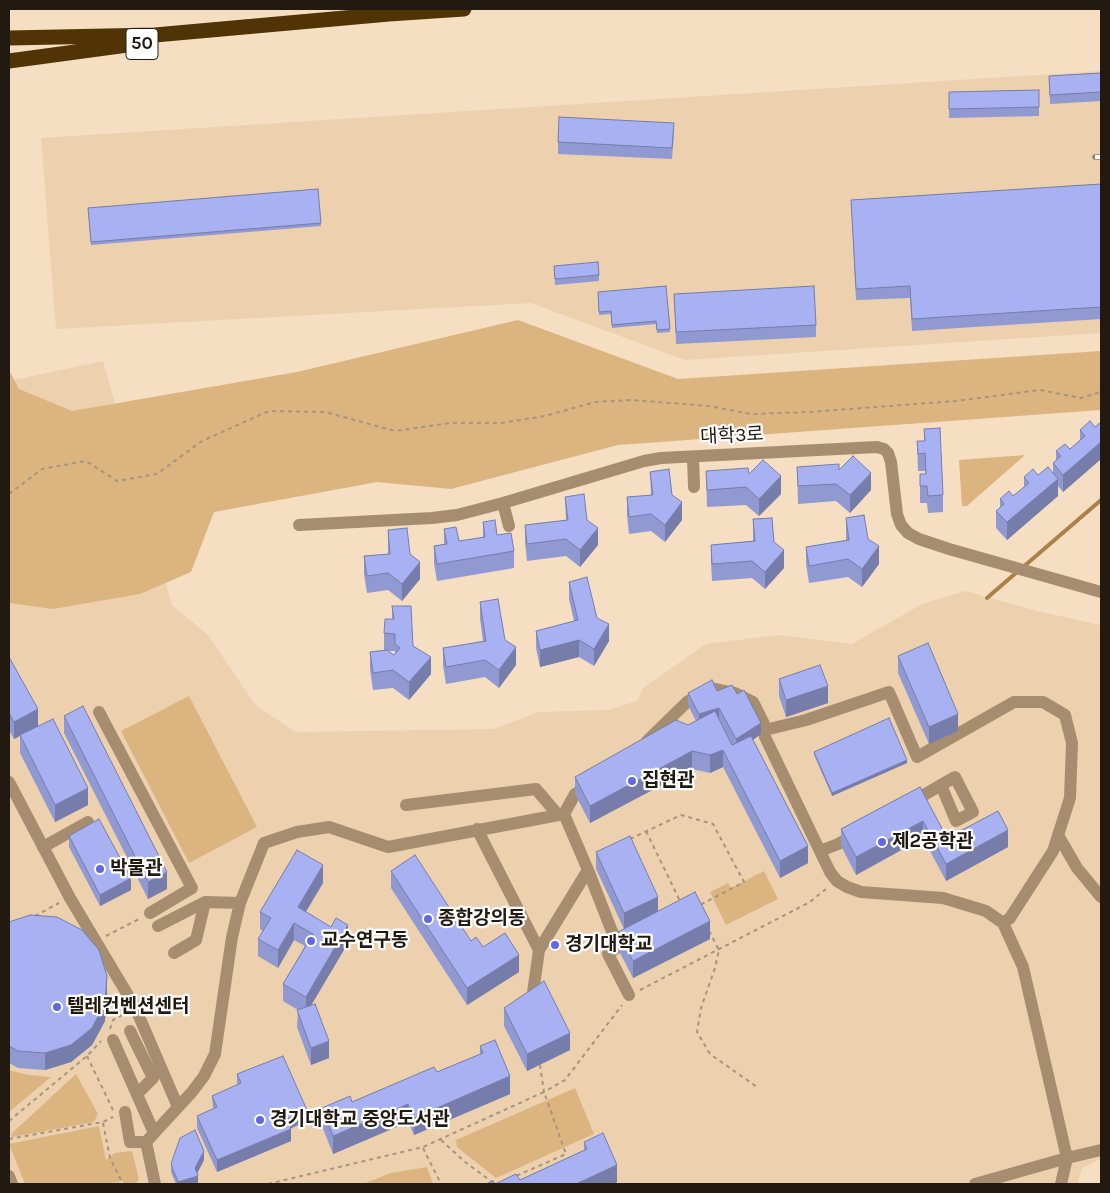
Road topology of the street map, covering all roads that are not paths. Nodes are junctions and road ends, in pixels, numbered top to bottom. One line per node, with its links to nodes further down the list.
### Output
1 (464, 9): 2 (highway, 50)
2 (275, 24): 3 (highway, 50); 4 (highway, 50)
3 (9, 38)
4 (9, 62)
5 (693, 457): 6 (street); 7 (street, 대학3로); 10 (street, 대학3로)
6 (694, 487)
7 (503, 504): 8 (street, 대학3로); 9 (street)
8 (299, 525)
9 (509, 526)
10 (1101, 592)
11 (99, 712): 30 (street)
12 (765, 730): 13 (street); 23 (street); 25 (street)
13 (641, 748)
14 (598, 780): 19 (street)
15 (9, 782): 24 (street)
16 (941, 785): 18 (street)
17 (406, 805): 19 (street)
18 (898, 810)
19 (561, 814): 21 (street); 26 (street)
20 (88, 822): 24 (street)
21 (477, 829): 29 (street); 33 (street)
22 (864, 829): 25 (street)
23 (1058, 835): 27 (street); 31 (street)
24 (43, 847): 40 (street)
25 (820, 851): 31 (street)
26 (588, 870): 33 (street); 35 (street)
27 (1101, 897)
28 (205, 902): 29 (street); 32 (street); 34 (street)
29 (240, 904): 40 (street)
30 (150, 913)
31 (1003, 924): 44 (street)
32 (158, 926)
33 (539, 950): 36 (street)
34 (174, 953)
35 (629, 996)
36 (532, 1000)
37 (130, 1032): 39 (street)
38 (107, 1039): 39 (street)
39 (136, 1094): 42 (street)
40 (178, 1107): 42 (street)
41 (125, 1112): 42 (street)
42 (150, 1137): 47 (street)
43 (1101, 1150): 44 (street)
44 (1067, 1158): 48 (street); 49 (street)
45 (9, 1176): 46 (street)
46 (12, 1184)
47 (155, 1184)
48 (975, 1184)
49 (1061, 1184)

